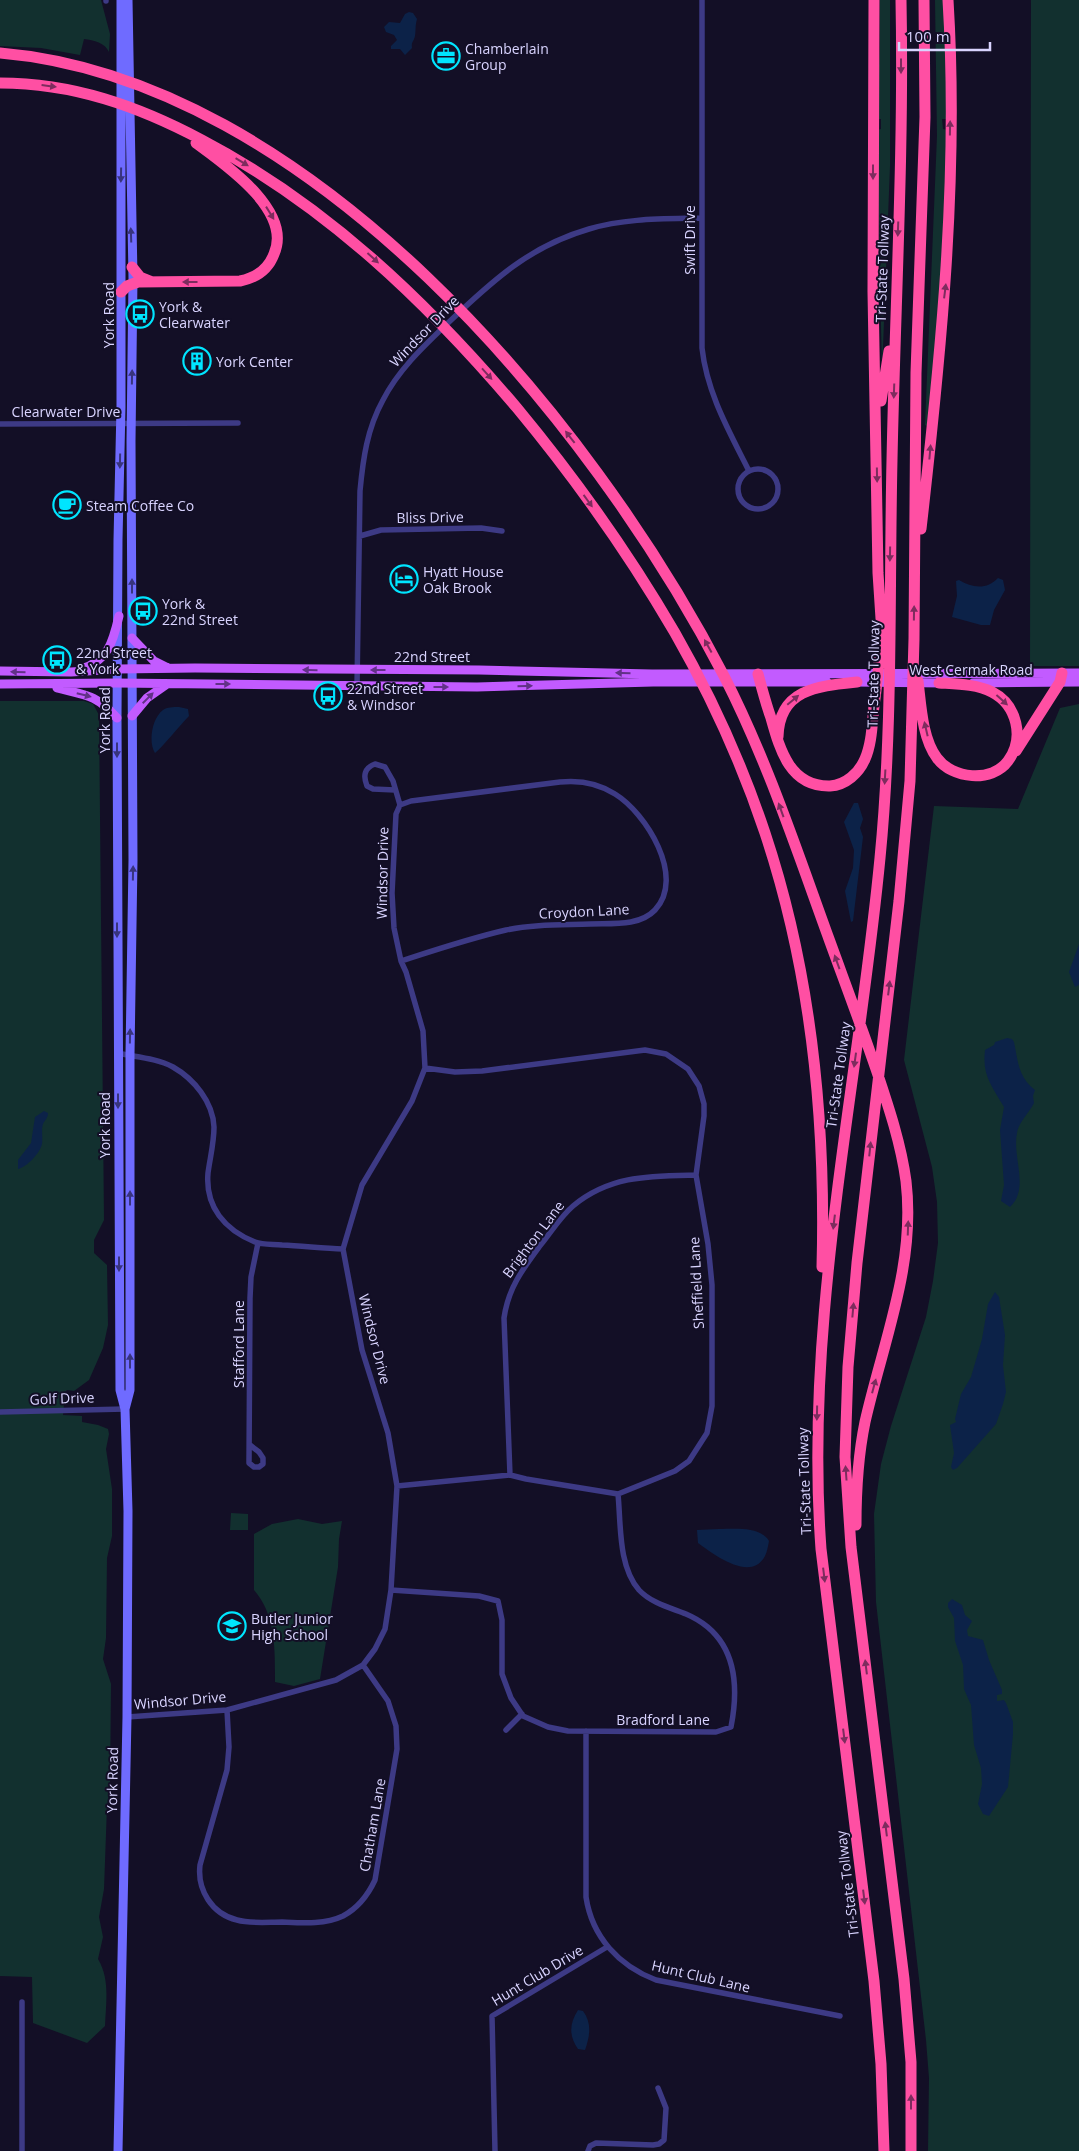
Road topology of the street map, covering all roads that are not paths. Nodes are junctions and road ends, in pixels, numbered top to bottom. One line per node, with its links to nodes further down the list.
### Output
1 (121, 0): 9 (main road, York Road)
2 (128, 0): 9 (main road, York Road)
3 (702, 0): 13 (street, Swift Drive)
4 (874, 0): 23 (highway, one-way to 23)
5 (901, 0): 18 (highway, Tri-State Tollway, one-way to 18)
6 (924, 0): 27 (highway)
7 (948, 0): 27 (highway, one-way to 7)
8 (0, 53): 73 (highway, one-way to 8)
9 (125, 58): 12 (main road, York Road)
10 (0, 83): 11 (highway, one-way to 11)
11 (152, 116): 15 (highway, one-way to 15); 65 (highway, one-way to 65)
12 (125, 136): 14 (main road, York Road, one-way to 12); 17 (main road, York Road, one-way to 17)
13 (702, 218): 24 (street, Swift Drive); 26 (street, Windsor Drive)
14 (132, 267): 15 (highway); 16 (main road, York Road)
15 (154, 282): 16 (highway)
16 (133, 284): 17 (highway); 20 (main road, York Road, one-way to 16)
17 (122, 292): 19 (main road, York Road)
18 (896, 325): 23 (highway); 53 (highway, Tri-State Tollway, one-way to 53)
19 (121, 423): 20 (street, Clearwater Drive); 22 (street, Clearwater Drive); 28 (main road, York Road, one-way to 28)
20 (132, 423): 21 (street, Clearwater Drive); 30 (main road, York Road, one-way to 20)
21 (238, 423)
22 (0, 424)
23 (876, 454): 29 (highway, one-way to 29)
24 (749, 471): 24 (street)
25 (502, 532): 26 (street, Bliss Drive)
26 (360, 536): 35 (street, Windsor Drive)
27 (914, 588): 31 (highway, one-way to 27)
28 (119, 616): 33 (main road, York Road); 37 (main road)
29 (881, 627): 53 (highway); 54 (highway)
30 (132, 638): 32 (main road); 34 (main road, York Road)
31 (914, 638): 55 (highway, one-way to 31); 73 (highway, one-way to 31)
32 (168, 668): 34 (main road, 22nd Street); 35 (main road, 22nd Street, one-way to 32)
33 (118, 669): 34 (main road, 22nd Street); 37 (main road, 22nd Street); 47 (main road, York Road)
34 (132, 669): 48 (main road, York Road)
35 (358, 670): 39 (main road, 22nd Street, one-way to 35); 50 (street, Windsor Drive)
36 (0, 671): 37 (main road, 22nd Street, one-way to 36)
37 (71, 672)
38 (1079, 673): 42 (main road, West Cermak Road)
39 (672, 678): 40 (main road, 22nd Street); 50 (main road, 22nd Street, one-way to 39)
40 (759, 678): 43 (main road, 22nd Street); 54 (highway)
41 (939, 678): 42 (main road, West Cermak Road); 43 (main road, West Cermak Road); 55 (highway, one-way to 55)
42 (1061, 678): 44 (main road, West Cermak Road); 55 (highway)
43 (861, 679): 54 (highway, one-way to 43)
44 (1079, 682)
45 (0, 684): 46 (main road, 22nd Street)
46 (44, 684): 47 (main road, 22nd Street); 52 (main road, one-way to 52)
47 (117, 684): 48 (main road, 22nd Street); 52 (main road, York Road)
48 (133, 684): 49 (main road, 22nd Street); 51 (main road, York Road)
49 (168, 684): 50 (main road, 22nd Street, one-way to 50); 51 (main road, one-way to 49)
50 (357, 686)
51 (132, 716): 60 (main road, York Road, one-way to 51)
52 (117, 718): 59 (main road, York Road, one-way to 59)
53 (887, 728): 65 (highway, Tri-State Tollway, one-way to 65)
54 (778, 744)
55 (1007, 762)
56 (395, 790): 56 (street, Windsor Drive); 57 (street, Windsor Drive)
57 (400, 805): 58 (street, Windsor Drive); 58 (street, Croydon Lane)
58 (400, 961): 61 (street, Windsor Drive)
59 (117, 1053): 60 (street); 66 (main road, York Road, one-way to 66)
60 (130, 1055): 63 (street); 66 (main road, York Road, one-way to 60)
61 (425, 1068): 62 (street, Sheffield Lane); 64 (street, Windsor Drive)
62 (696, 1175): 69 (street, Brighton Lane); 71 (street, Sheffield Lane)
63 (258, 1243): 64 (street); 68 (street, Stafford Lane)
64 (343, 1249): 70 (street, Windsor Drive)
65 (819, 1364): 88 (highway, Tri-State Tollway, one-way to 88)
66 (125, 1409): 67 (street, Golf Drive); 77 (main road, York Road)
67 (0, 1412)
68 (250, 1446)
69 (510, 1475): 70 (street); 71 (street)
70 (397, 1486): 72 (street, Windsor Drive)
71 (618, 1494): 79 (street, Bradford Lane)
72 (391, 1590): 74 (street, Windsor Drive); 76 (street)
73 (858, 1608): 89 (highway, one-way to 73)
74 (363, 1665): 75 (street, Windsor Drive); 75 (street, Chatham Lane)
75 (228, 1710): 77 (street, Windsor Drive)
76 (522, 1714): 78 (street); 79 (street, Bradford Lane)
77 (127, 1717): 85 (main road, York Road)
78 (506, 1730)
79 (586, 1731): 80 (street, Hunt Club Lane)
80 (607, 1947): 82 (street, Hunt Club Lane); 86 (street, Hunt Club Drive)
81 (22, 2002): 84 (street)
82 (840, 2016)
83 (658, 2088): 87 (street)
84 (22, 2151)
85 (118, 2151)
86 (495, 2151)
87 (588, 2151)
88 (884, 2151)
89 (911, 2151)

